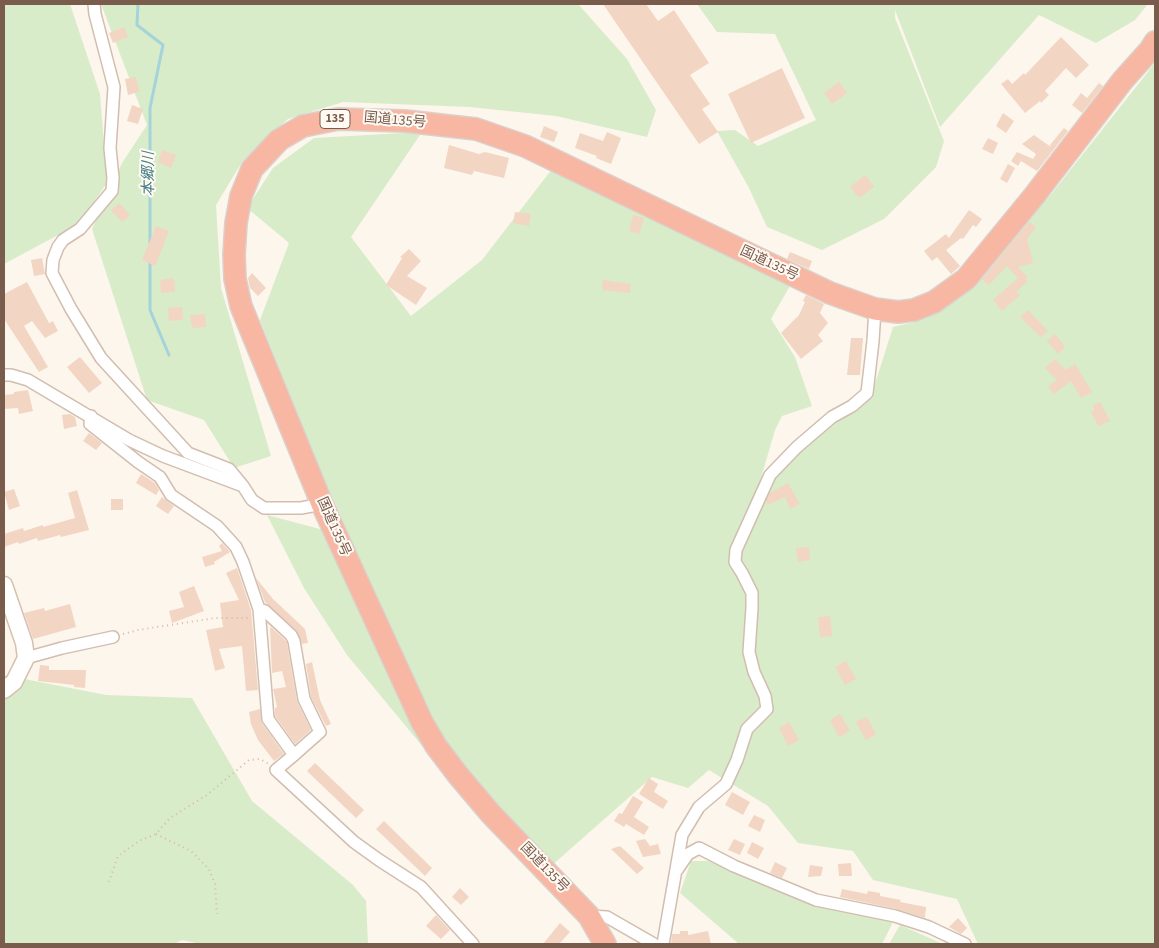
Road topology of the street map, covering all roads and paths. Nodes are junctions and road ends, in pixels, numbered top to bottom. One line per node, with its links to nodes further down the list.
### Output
1 (94, 4): 6 (street)
2 (1155, 42): 3 (highway, 国道135号 / 135)
3 (875, 309): 7 (highway, 国道135号 / 135); 16 (street)
4 (4, 376): 5 (street)
5 (90, 416): 6 (street); 9 (street)
6 (243, 486): 7 (street)
7 (322, 504): 19 (highway, 国道135号 / 135)
8 (4, 585): 11 (street)
9 (259, 613): 10 (path); 13 (street); 13 (street)
10 (113, 637): 11 (street)
11 (26, 658): 12 (street)
12 (4, 690)
13 (294, 755): 14 (street)
14 (276, 770): 15 (path); 20 (street)
15 (156, 834): 17 (path); 18 (path)
16 (674, 874): 23 (street); 24 (street)
17 (109, 882)
18 (217, 914)
19 (589, 916): 21 (highway, 国道135号 / 135); 22 (street)
20 (473, 944)
21 (605, 944)
22 (654, 944)
23 (663, 944)
24 (965, 944)

